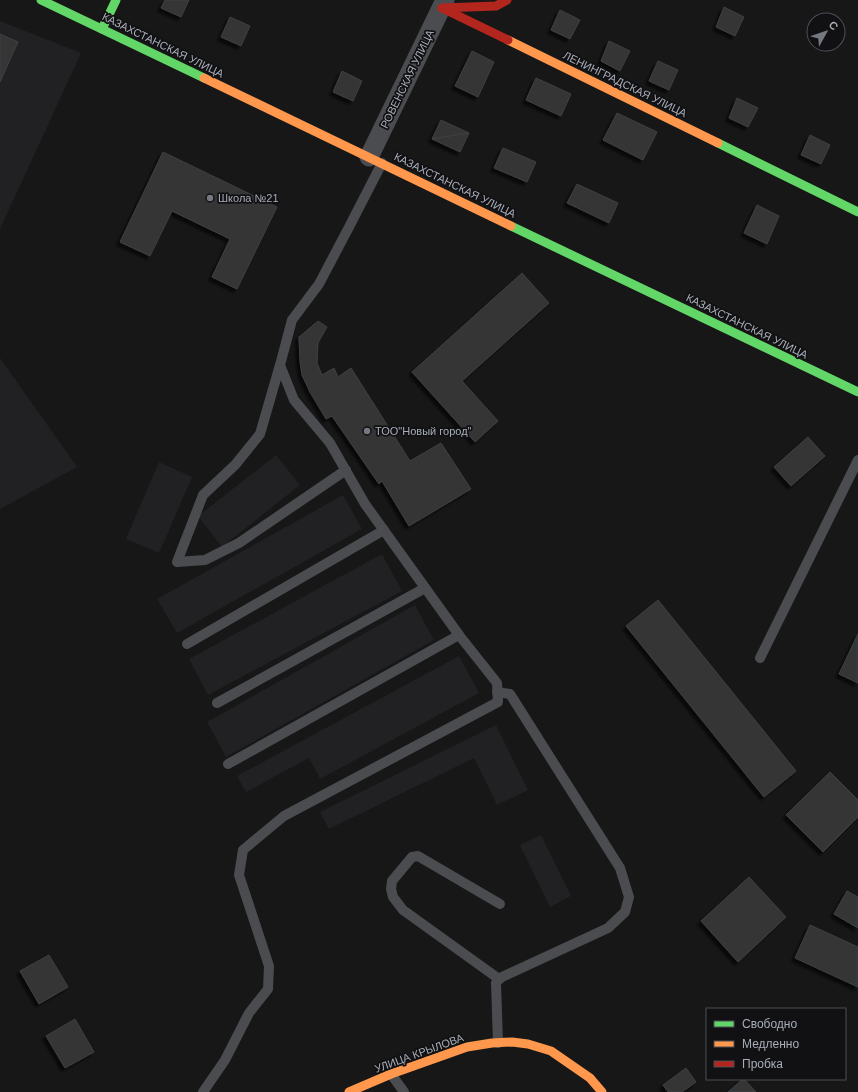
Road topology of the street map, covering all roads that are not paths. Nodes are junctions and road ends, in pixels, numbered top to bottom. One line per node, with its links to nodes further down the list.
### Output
1 (42, 0): 5 (main road, КАЗАХСТАНСКАЯ УЛИЦА)
2 (116, 0): 5 (main road)
3 (507, 0): 4 (main road)
4 (444, 4): 6 (street, РОВЕНСКАЯ УЛИЦА); 7 (main road, ЛЕНИНГРАДСКАЯ УЛИЦА)
5 (102, 29): 6 (main road, КАЗАХСТАНСКАЯ УЛИЦА)
6 (375, 160): 8 (lane); 9 (main road, КАЗАХСТАНСКАЯ УЛИЦА)
7 (858, 212)
8 (280, 365): 11 (lane); 11 (lane)
9 (858, 392)
10 (858, 460): 16 (lane)
11 (346, 470): 12 (lane)
12 (384, 530): 13 (lane); 15 (lane)
13 (424, 588): 14 (lane); 18 (lane)
14 (459, 635): 17 (lane); 19 (lane)
15 (187, 644)
16 (760, 658)
17 (497, 692): 21 (lane); 24 (lane)
18 (216, 702)
19 (228, 764)
20 (500, 904): 21 (lane)
21 (499, 979): 22 (lane)
22 (498, 1043): 23 (main road, УЛИЦА КРЫЛОВА); 27 (main road, УЛИЦА КРЫЛОВА)
23 (391, 1074): 25 (main road, УЛИЦА КРЫЛОВА); 26 (lane)
24 (203, 1092)
25 (350, 1092)
26 (404, 1092)
27 (602, 1092)

